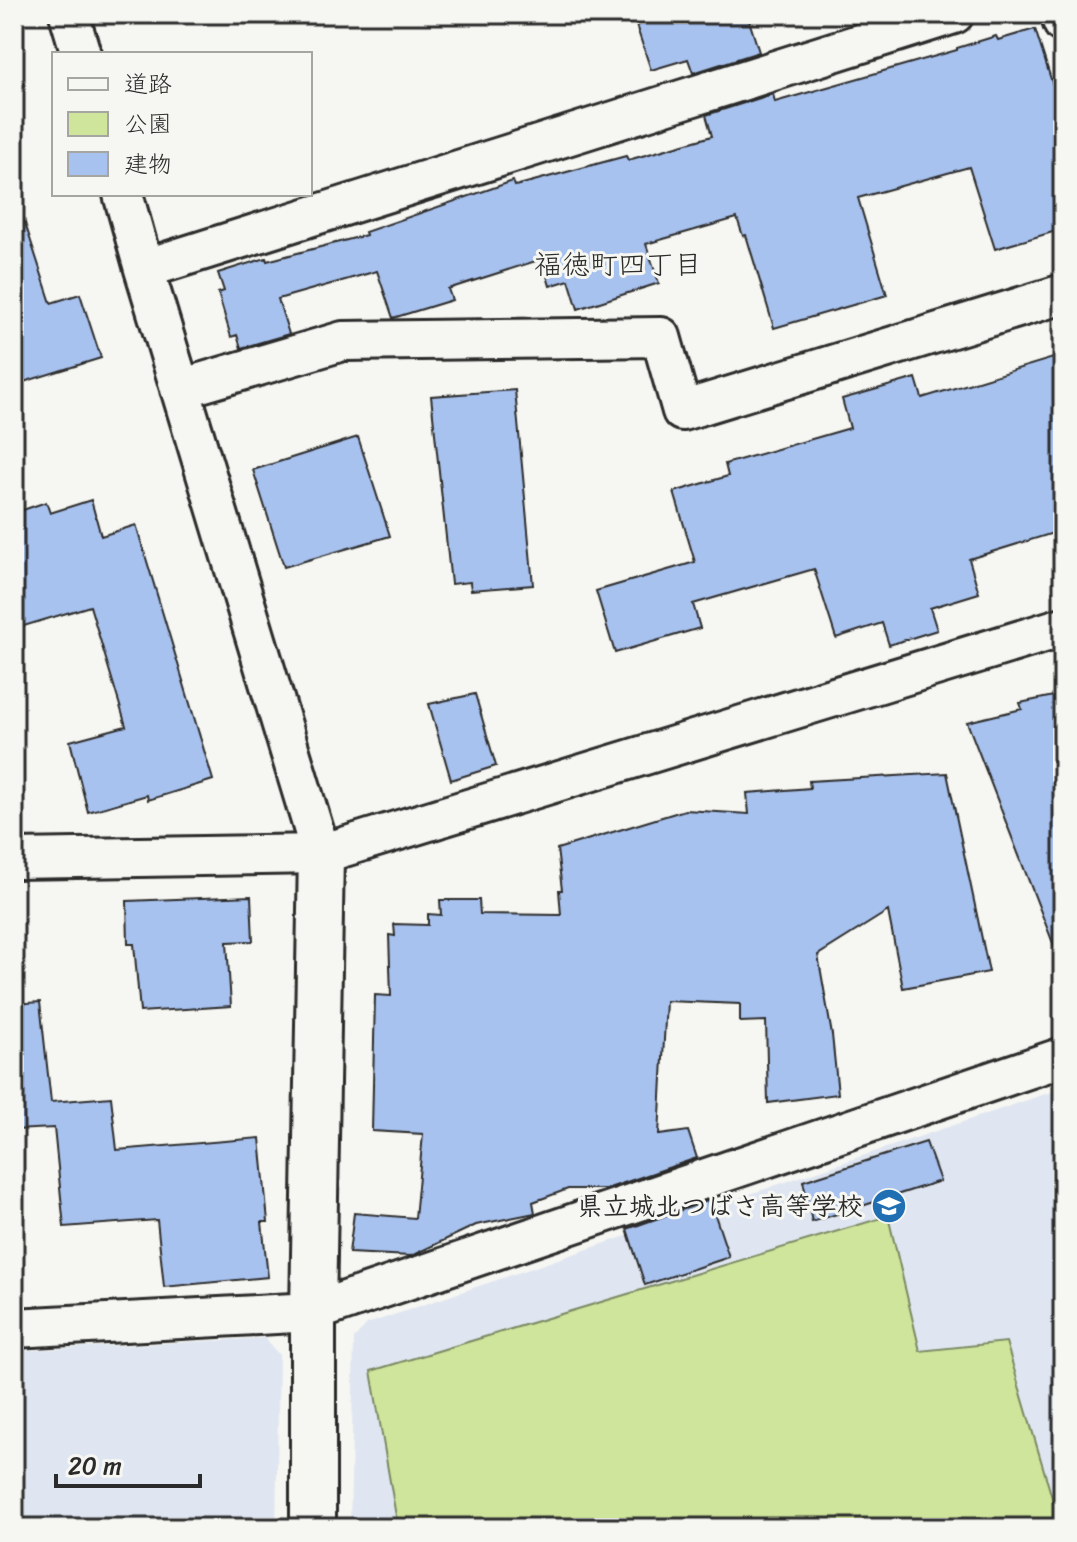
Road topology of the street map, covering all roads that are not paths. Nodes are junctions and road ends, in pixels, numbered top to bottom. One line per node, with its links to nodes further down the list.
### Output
1 (69, 14): 5 (street)
2 (954, 14): 7 (street)
3 (1060, 14): 4 (street)
4 (1063, 23)
5 (80, 52)
6 (124, 196): 7 (street)
7 (144, 269): 9 (street)
8 (1063, 294): 9 (street)
9 (180, 389): 11 (street)
10 (1063, 627): 11 (street)
11 (321, 854): 12 (street); 14 (street)
12 (14, 859)
13 (1063, 1057): 14 (street)
14 (313, 1312): 15 (street); 16 (street)
15 (14, 1328)
16 (313, 1528)

